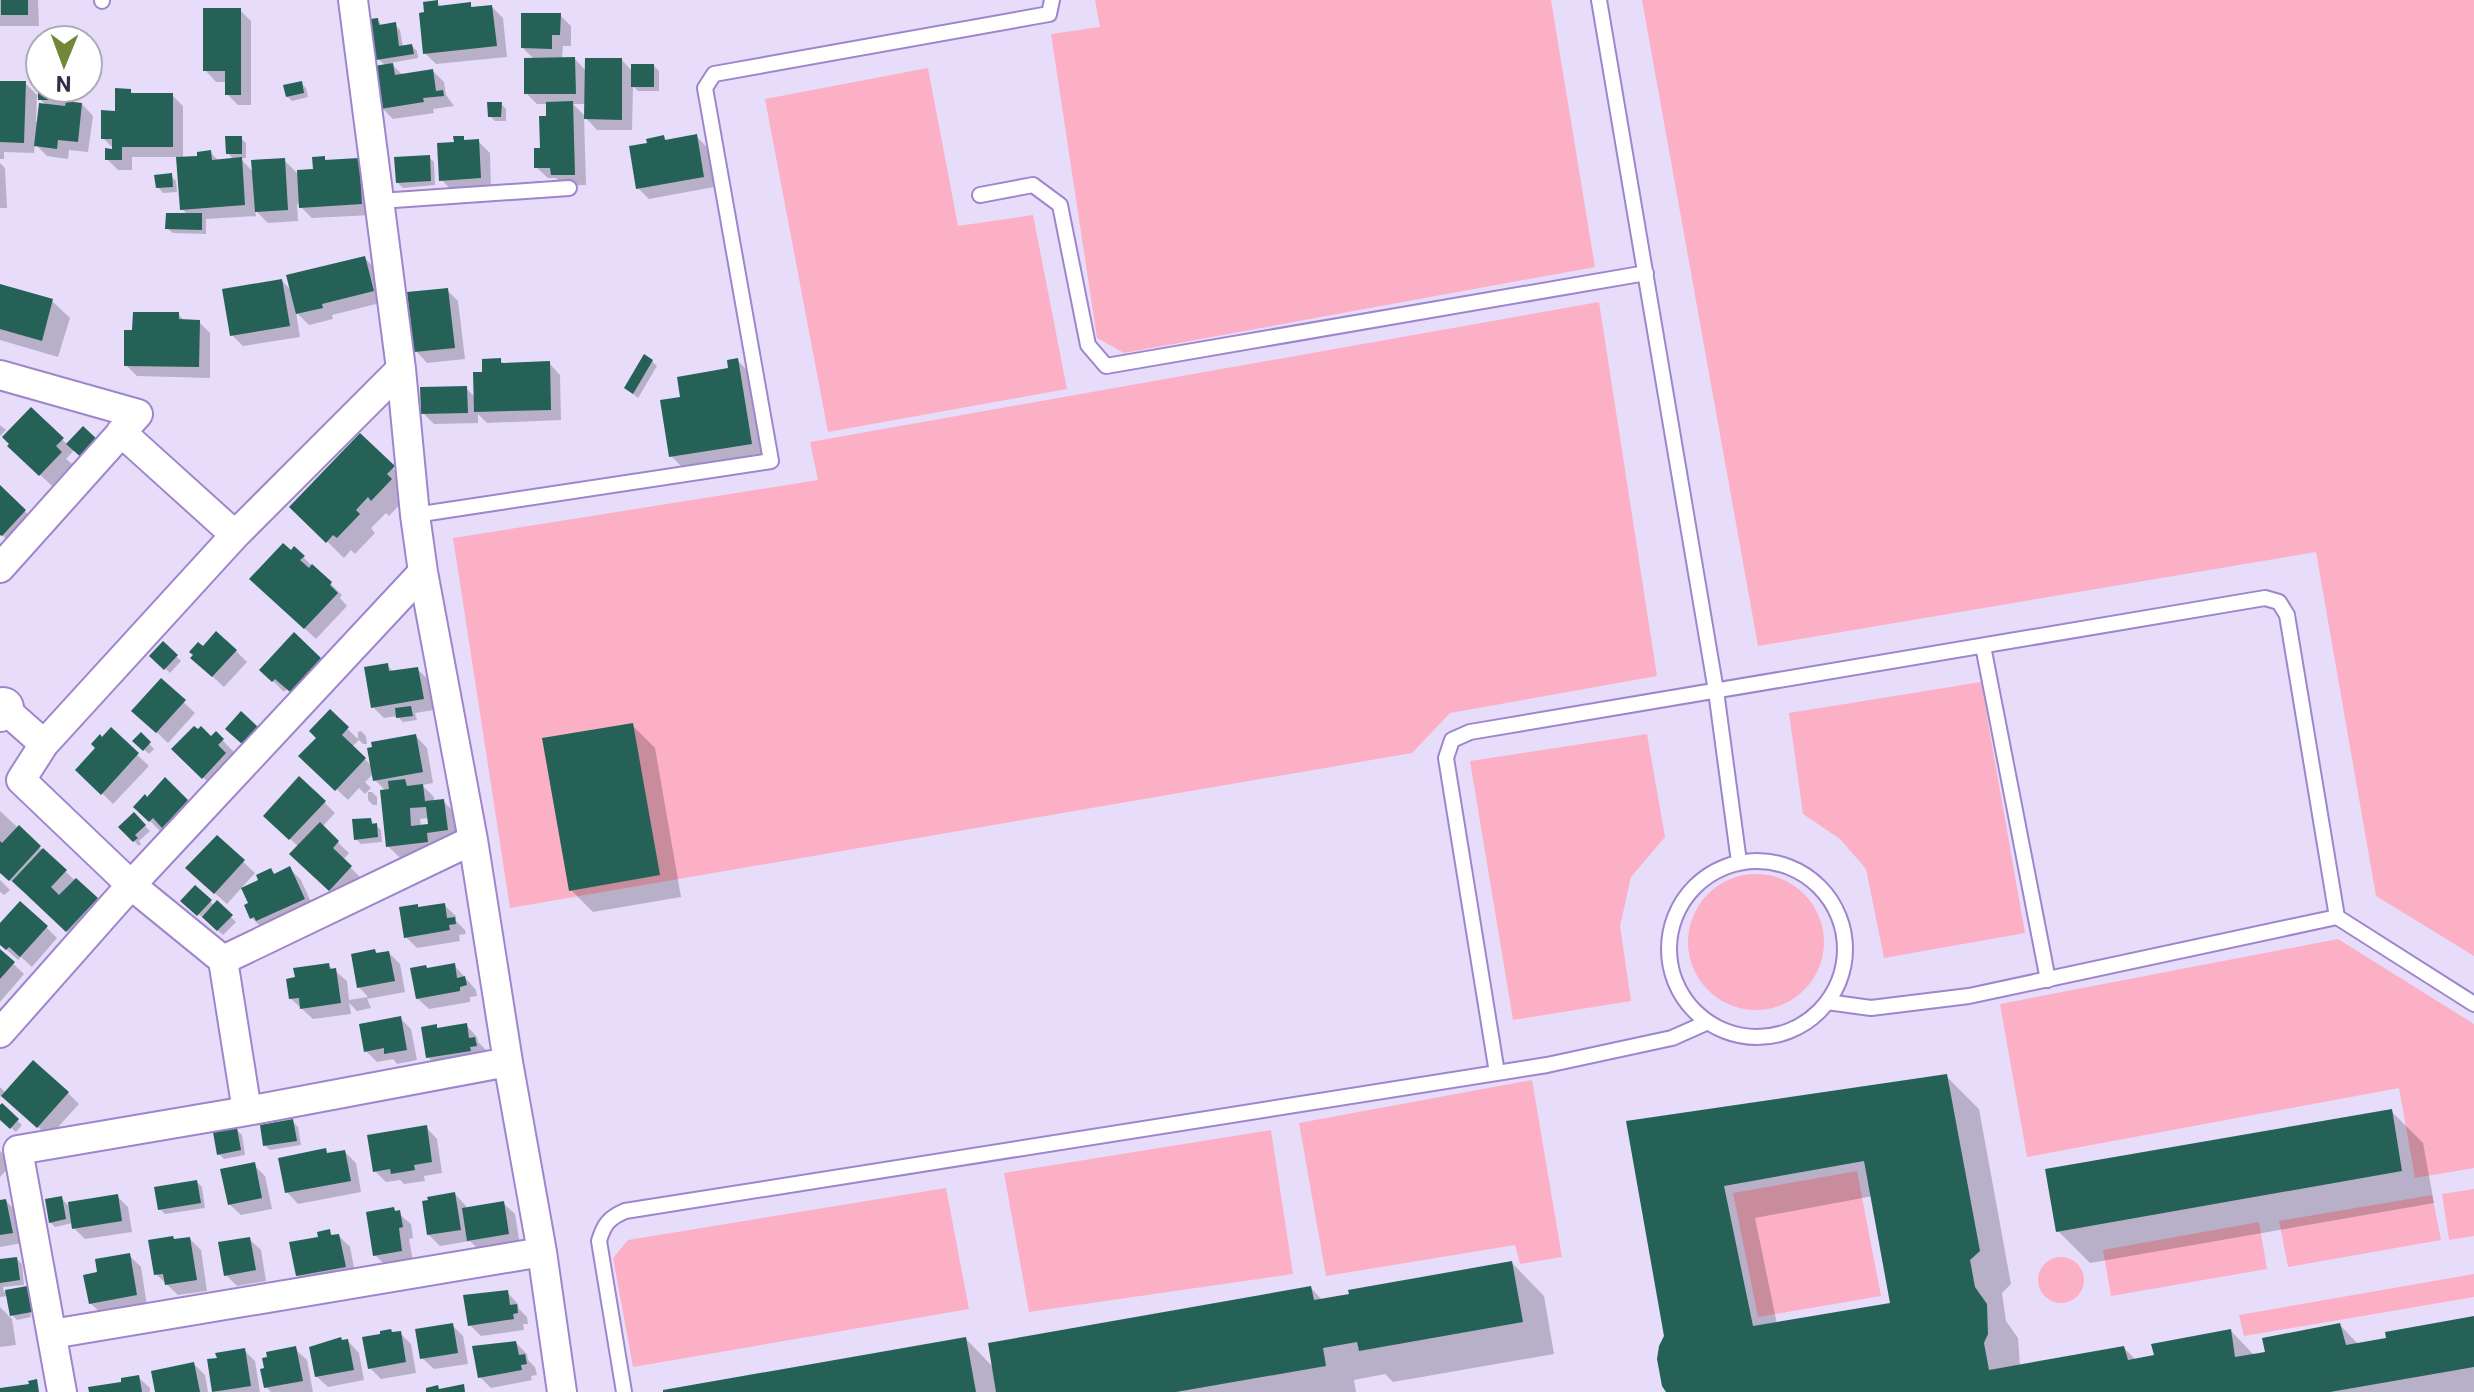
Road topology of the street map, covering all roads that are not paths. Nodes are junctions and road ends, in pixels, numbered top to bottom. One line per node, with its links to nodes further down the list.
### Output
1 (353, 0): 6 (street)
2 (1052, 0): 11 (lane)
3 (1599, 0): 7 (lane)
4 (569, 188): 6 (lane)
5 (980, 195): 7 (lane)
6 (380, 201): 8 (street)
7 (1646, 273): 16 (lane)
8 (401, 369): 11 (street); 12 (street)
9 (0, 375): 10 (street)
10 (121, 432): 12 (street); 13 (street)
11 (415, 515): 14 (street)
12 (235, 535): 18 (street)
13 (0, 568)
14 (423, 572): 19 (street); 21 (street)
15 (1983, 646): 16 (lane); 22 (lane); 24 (lane)
16 (1716, 691): 20 (lane); 30 (lane)
17 (1, 708): 18 (street)
18 (44, 744): 21 (street)
19 (473, 840): 23 (street); 29 (street)
20 (1739, 862): 25 (lane); 27 (lane)
21 (131, 885): 23 (street); 28 (street)
22 (2337, 917): 24 (lane); 26 (lane)
23 (223, 960): 31 (street)
24 (2048, 980): 25 (lane)
25 (1827, 1002): 27 (lane)
26 (2474, 1004)
27 (1708, 1022): 30 (lane)
28 (0, 1033)
29 (508, 1062): 31 (street); 32 (street)
30 (1497, 1073): 36 (lane)
31 (247, 1111): 33 (street)
32 (542, 1252): 33 (street); 35 (street)
33 (52, 1334): 34 (street)
34 (62, 1392)
35 (562, 1392)
36 (624, 1392)

